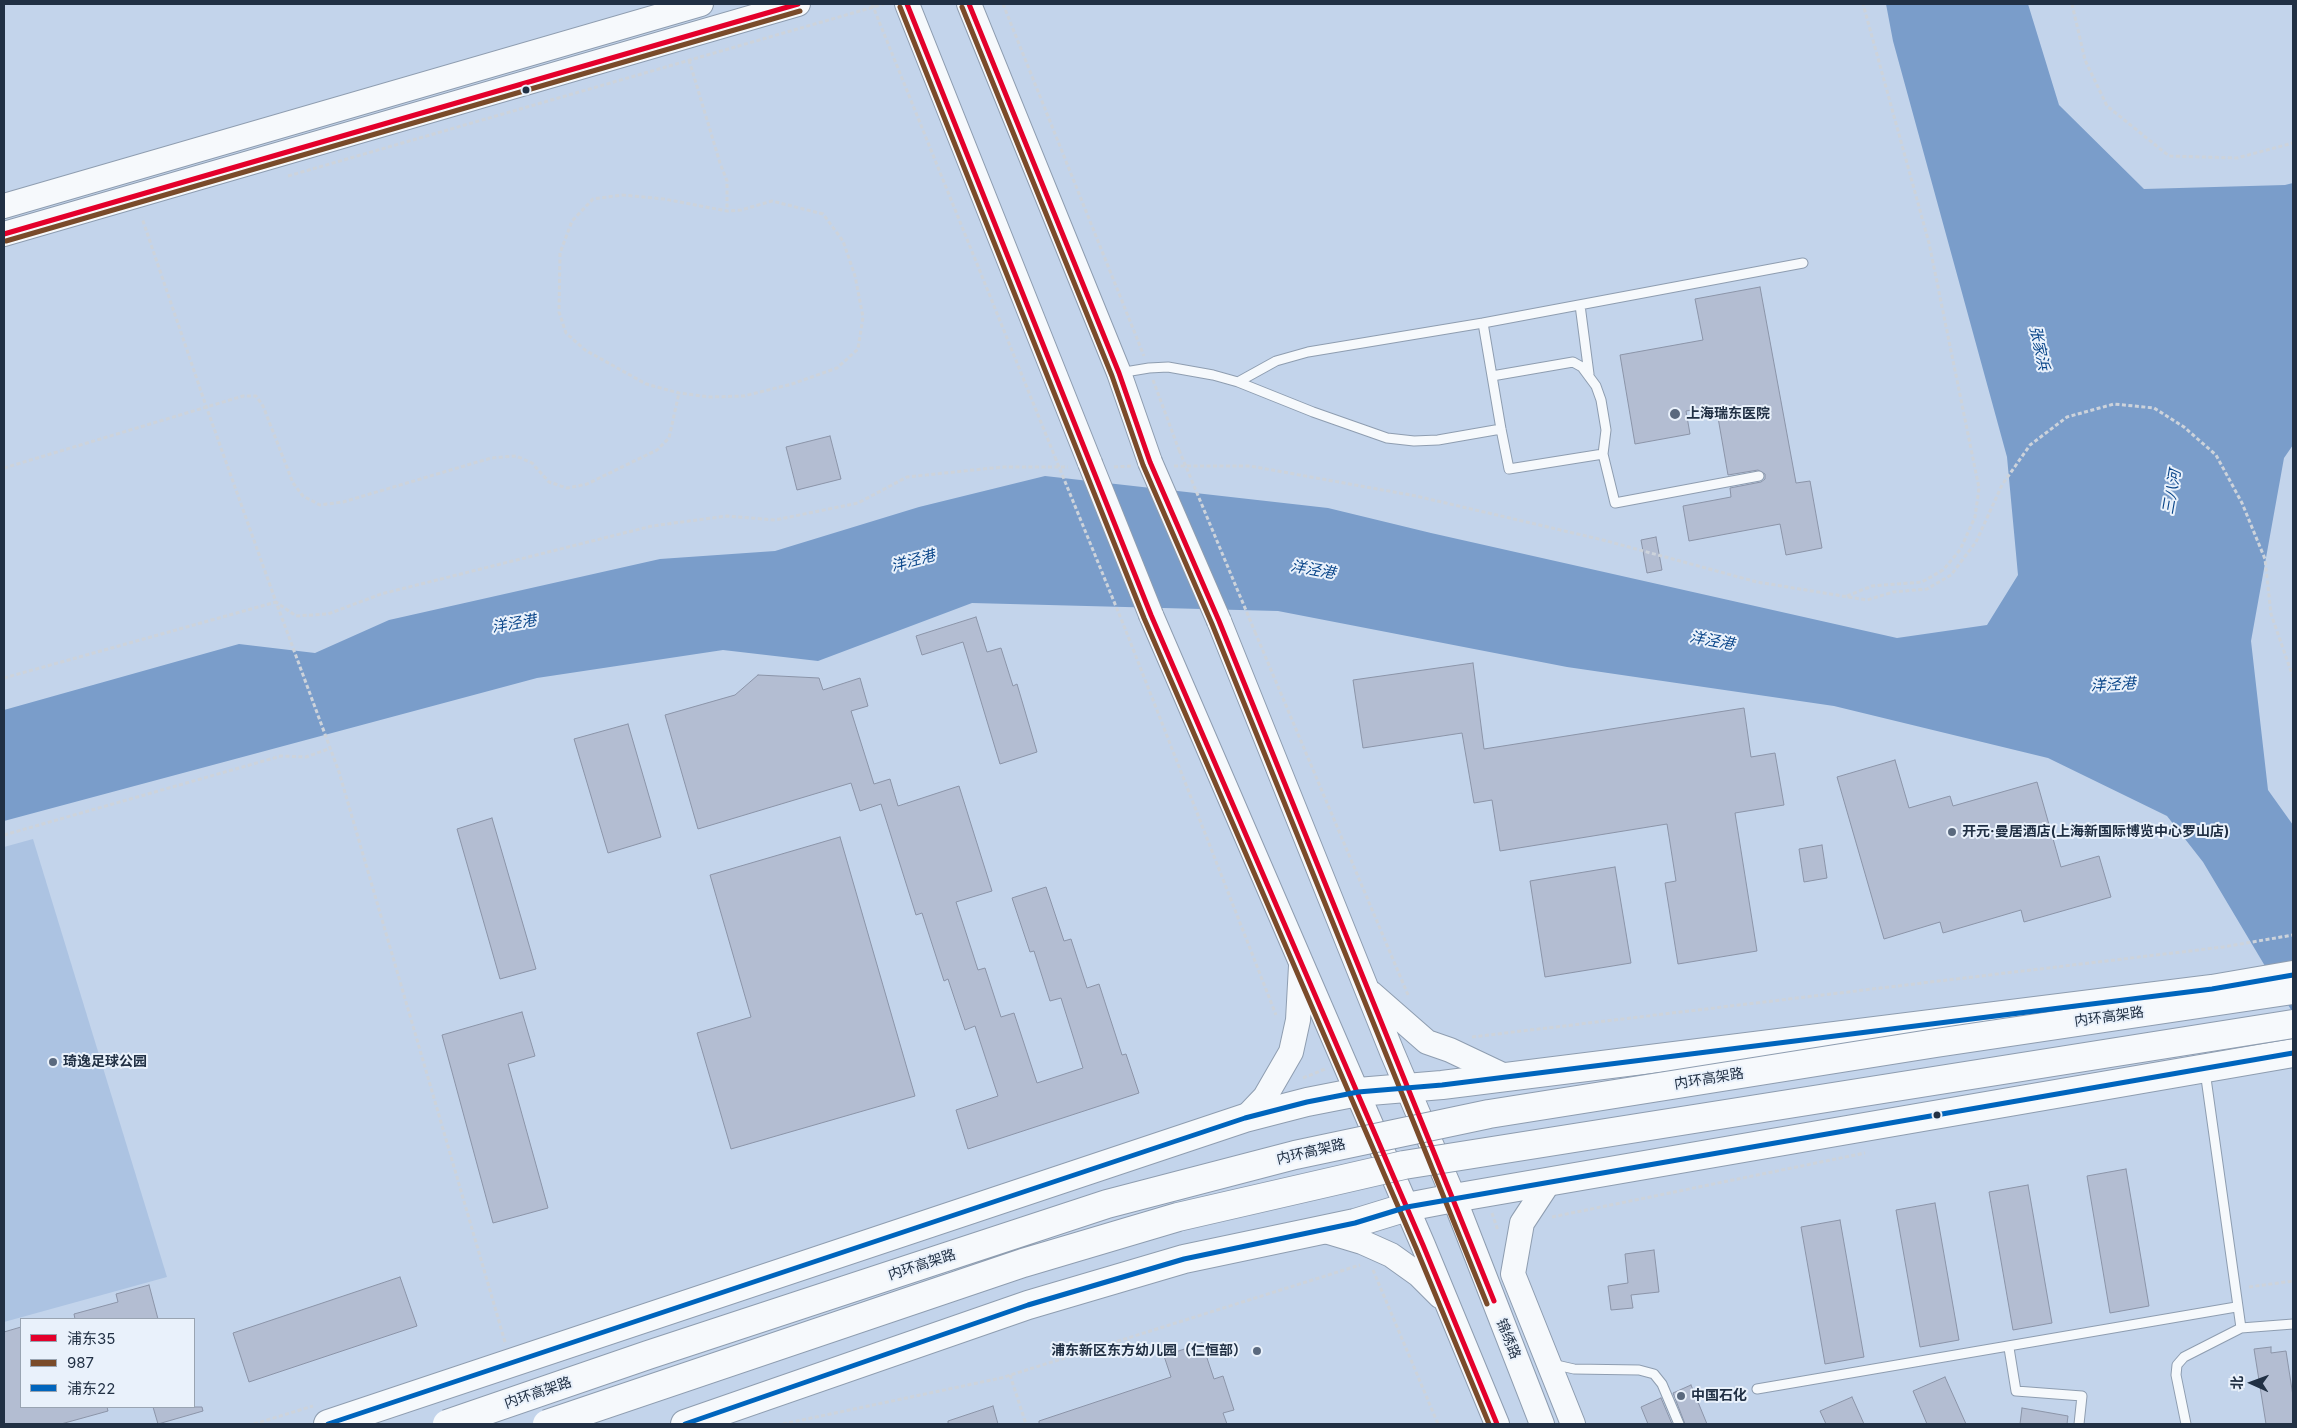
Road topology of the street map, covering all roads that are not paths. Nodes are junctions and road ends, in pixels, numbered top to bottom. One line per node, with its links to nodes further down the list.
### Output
1 (701, 4): 5 (main road)
2 (798, 4): 6 (main road)
3 (906, 4): 19 (main road, bridge)
4 (968, 4): 12 (main road, 锦绣路)
5 (4, 206)
6 (4, 234)
7 (1803, 263): 8 (lane)
8 (1580, 305): 9 (lane); 10 (lane)
9 (1483, 323): 14 (lane); 15 (lane)
10 (1586, 354): 11 (lane); 13 (lane)
11 (1573, 362): 13 (lane); 14 (lane)
12 (1119, 374): 15 (lane); 21 (main road, 锦绣路, bridge)
13 (1589, 374): 17 (lane)
14 (1492, 376): 16 (lane)
15 (1238, 382): 16 (lane)
16 (1501, 429): 17 (lane)
17 (1604, 454): 18 (lane)
18 (1759, 476)
19 (1301, 962): 28 (main road); 29 (main road)
20 (2293, 975): 26 (main road)
21 (1368, 990): 26 (main road); 27 (main road, 锦绣路)
22 (2293, 990): 42 (main road, 内环高架路, bridge)
23 (2293, 1024): 43 (main road, bridge)
24 (2293, 1053): 25 (main road)
25 (2205, 1069): 30 (main road); 35 (lane)
26 (1507, 1077): 27 (main road)
27 (1408, 1087): 28 (main road); 31 (main road, 锦绣路)
28 (1358, 1092): 29 (main road); 32 (main road)
29 (1245, 1118): 41 (main road)
30 (1549, 1182): 31 (main road); 39 (main road)
31 (1454, 1198): 32 (main road); 46 (main road, 锦绣路)
32 (1407, 1207): 33 (main road); 34 (main road)
33 (1322, 1230): 34 (main road); 44 (main road)
34 (1448, 1305): 45 (main road)
35 (2236, 1307): 37 (lane); 38 (lane)
36 (2293, 1324): 37 (lane)
37 (2241, 1328): 50 (lane)
38 (2009, 1348): 40 (lane); 49 (lane)
39 (1550, 1363): 47 (main road); 48 (lane)
40 (1757, 1389)
41 (328, 1424)
42 (447, 1424)
43 (547, 1424)
44 (685, 1424)
45 (1497, 1424)
46 (1542, 1424)
47 (1573, 1424)
48 (1679, 1424)
49 (2079, 1424)
50 (2186, 1424)

